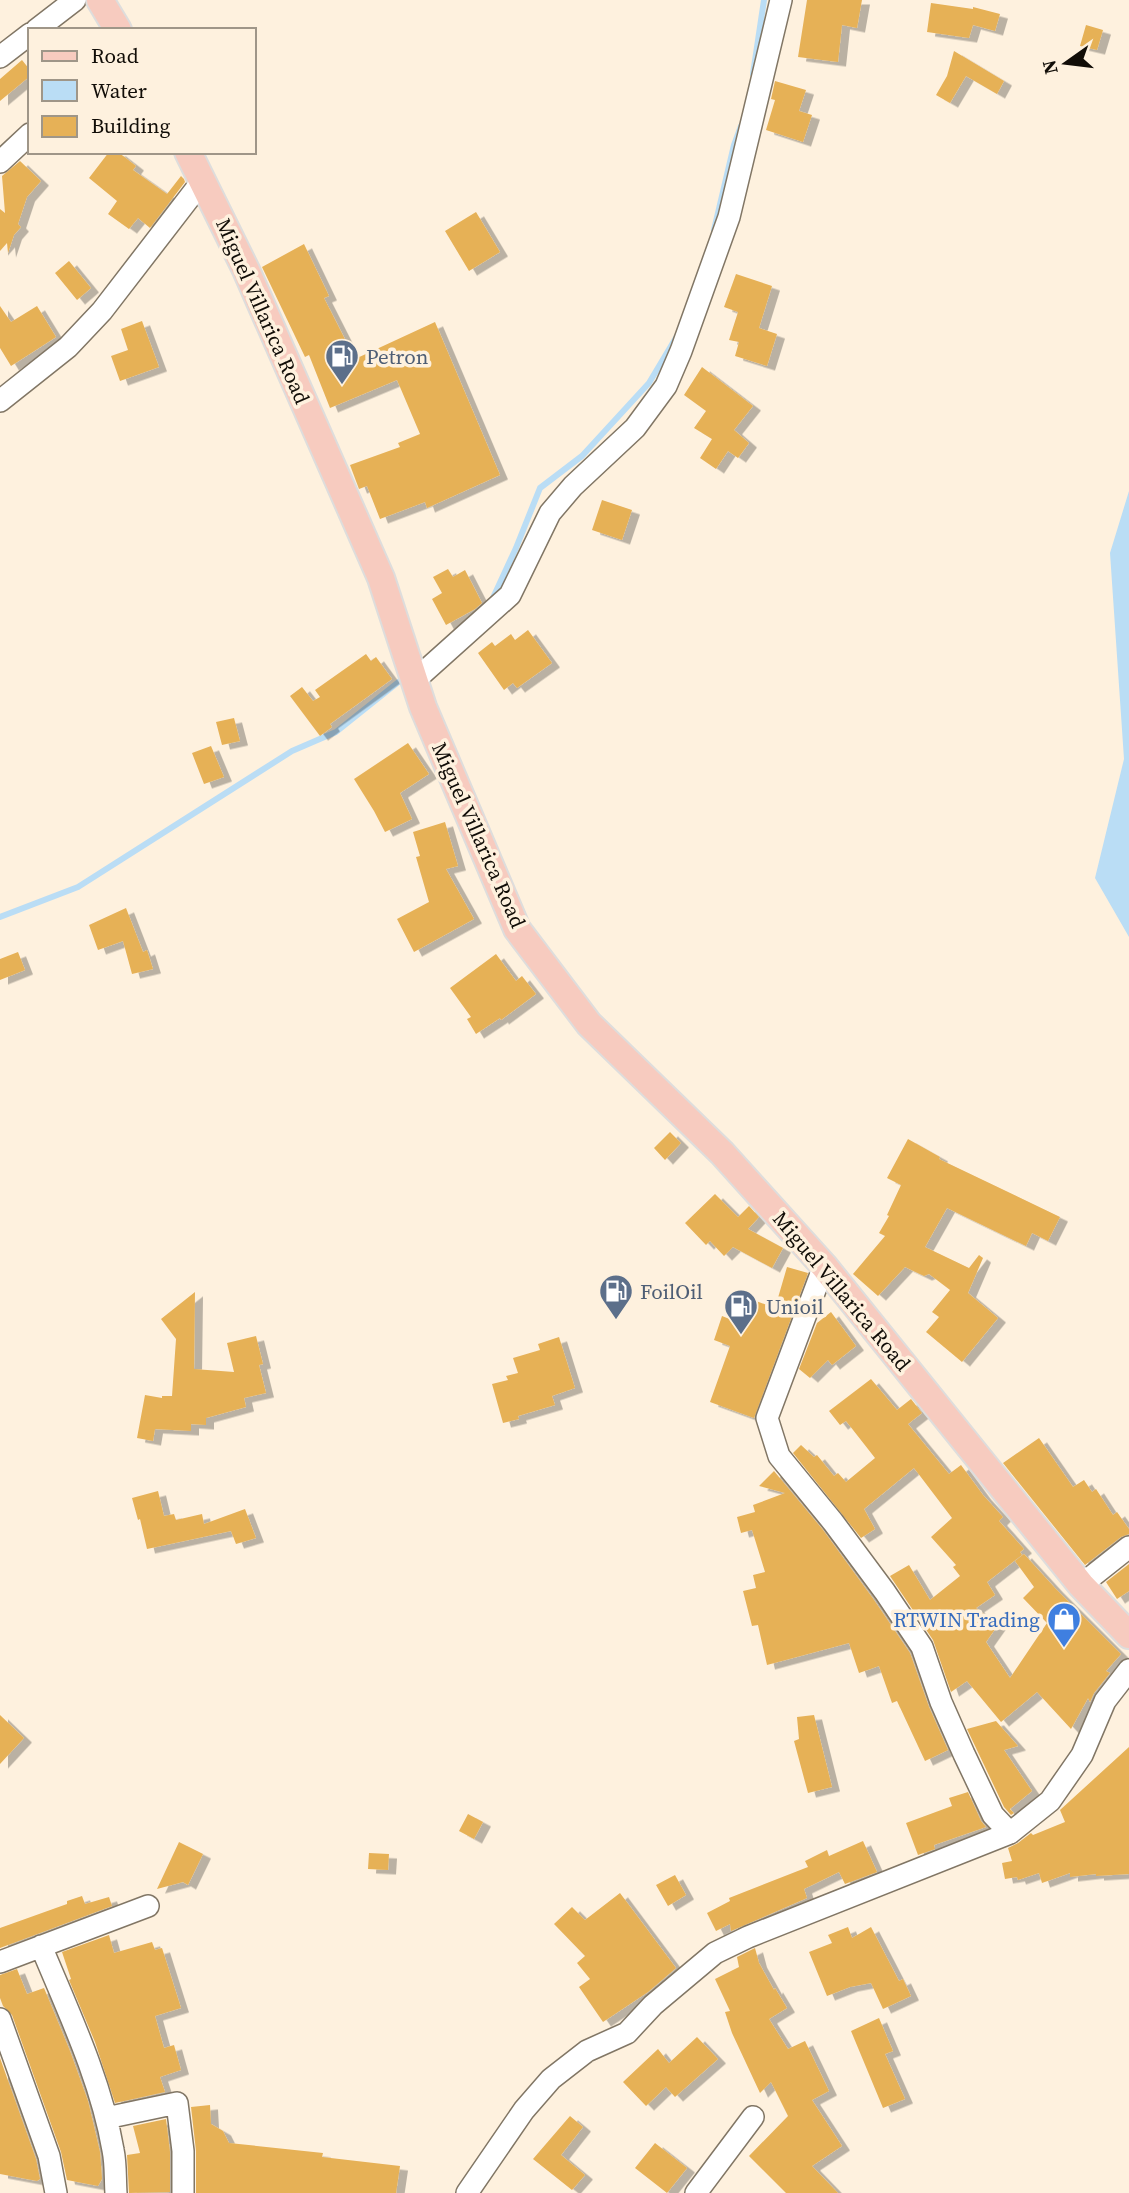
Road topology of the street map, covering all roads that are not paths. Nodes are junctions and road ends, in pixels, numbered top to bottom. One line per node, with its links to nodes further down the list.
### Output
1 (75, 0): 4 (street)
2 (100, 0): 5 (main road)
3 (781, 0): 13 (street)
4 (39, 28)
5 (117, 28)
6 (28, 36): 7 (street)
7 (0, 57)
8 (28, 136): 10 (street)
9 (189, 154): 11 (main road, Miguel Villarica Road)
10 (0, 162)
11 (203, 180): 12 (street); 13 (main road, Miguel Villarica Road)
12 (0, 401)
13 (414, 681): 14 (main road, Miguel Villarica Road)
14 (824, 1266): 16 (main road, Miguel Villarica Road); 19 (street)
15 (1129, 1547): 16 (street)
16 (1081, 1585): 17 (main road, Miguel Villarica Road)
17 (1129, 1635)
18 (1129, 1670): 19 (street)
19 (1010, 1833): 29 (street)
20 (148, 1906): 21 (street)
21 (41, 1946): 22 (street); 24 (street)
22 (0, 1962)
23 (0, 2019): 26 (street)
24 (106, 2118): 27 (street); 28 (street)
25 (753, 2118): 30 (street)
26 (56, 2193)
27 (116, 2193)
28 (183, 2193)
29 (467, 2193)
30 (696, 2193)

